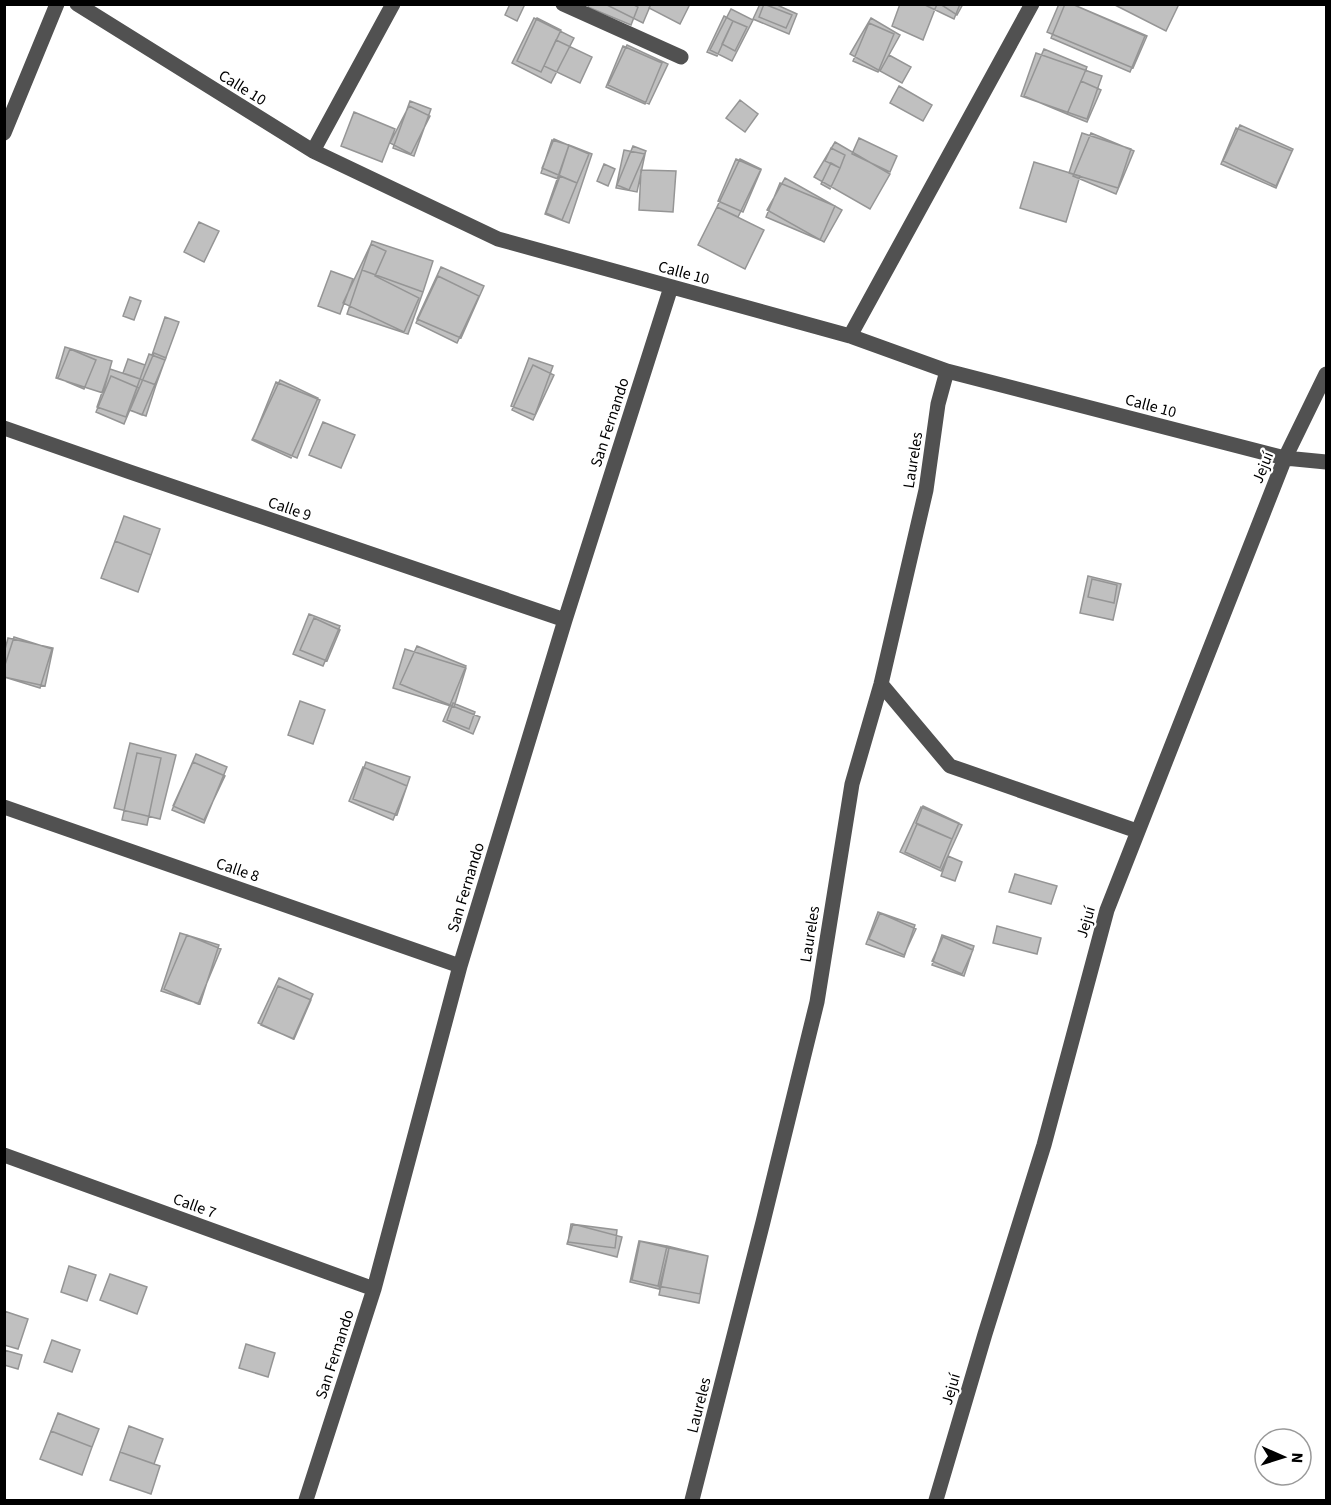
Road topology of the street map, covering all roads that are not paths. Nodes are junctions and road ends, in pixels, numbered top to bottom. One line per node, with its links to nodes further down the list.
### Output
1 (57, 4): 7 (street)
2 (77, 4): 8 (street, Calle 10)
3 (393, 4): 8 (street)
4 (563, 4): 6 (street)
5 (1032, 4): 10 (street)
6 (681, 57)
7 (4, 133)
8 (313, 151): 9 (street, Calle 10)
9 (671, 287): 10 (street, Calle 10); 16 (street, San Fernando)
10 (850, 336): 11 (street, Calle 10)
11 (947, 371): 14 (street, Calle 10); 17 (street, Laureles)
12 (1326, 374): 14 (street, Jejuí)
13 (4, 428): 16 (street, Calle 9)
14 (1285, 458): 15 (street, Calle 10); 19 (street, Jejuí)
15 (1326, 462)
16 (565, 620): 20 (street, San Fernando)
17 (880, 684): 19 (street); 24 (street, Laureles)
18 (4, 807): 20 (street, Calle 8)
19 (1137, 831): 25 (street, Jejuí)
20 (460, 966): 22 (street, San Fernando)
21 (4, 1155): 22 (street, Calle 7)
22 (374, 1289): 23 (street, San Fernando)
23 (306, 1500)
24 (692, 1500)
25 (936, 1500)

